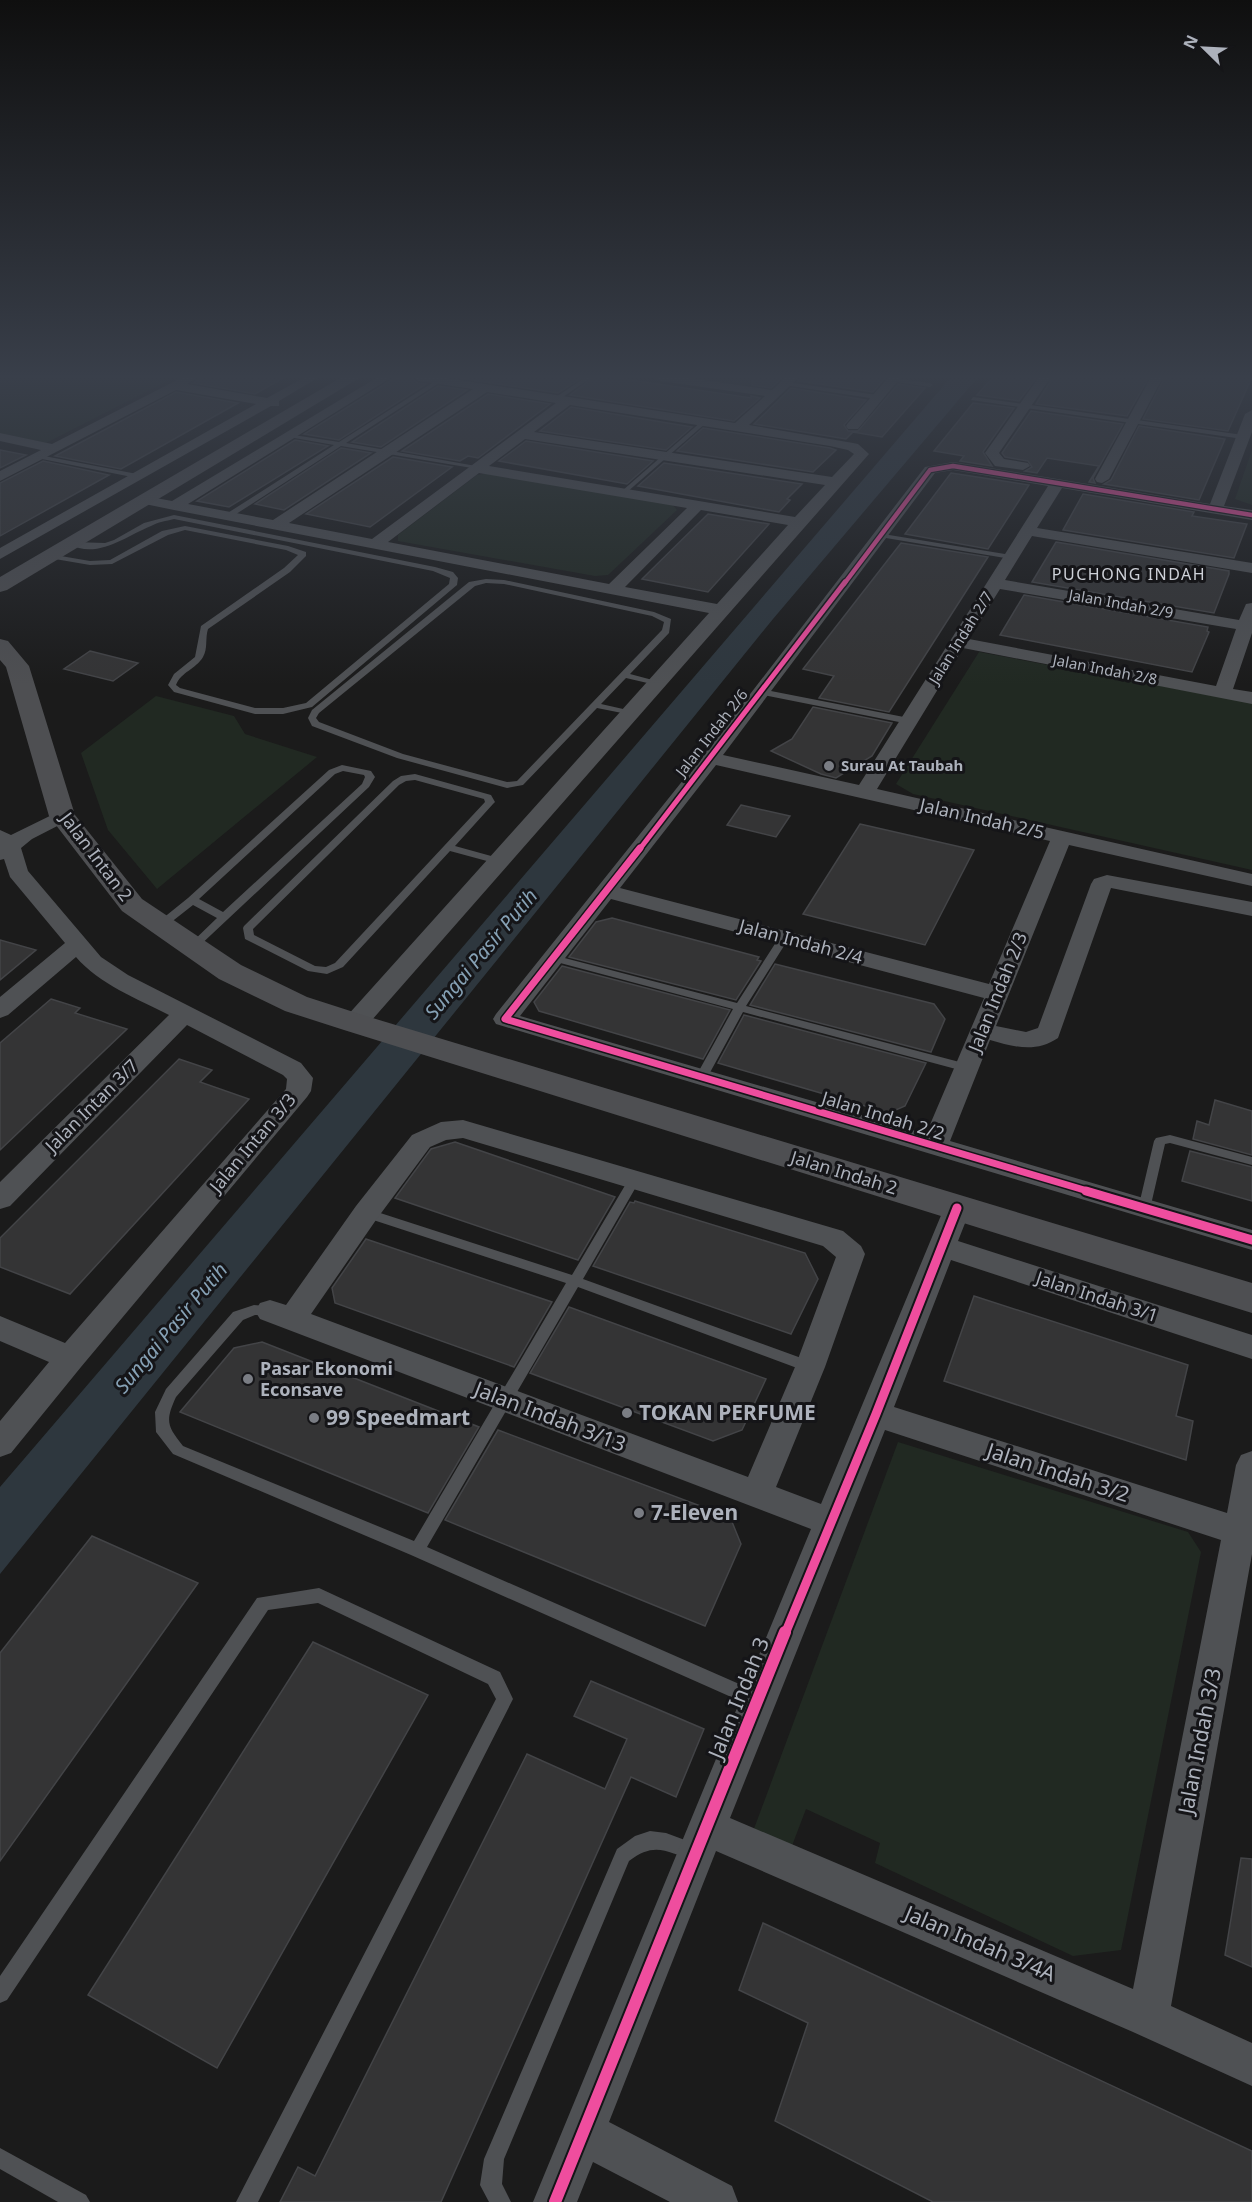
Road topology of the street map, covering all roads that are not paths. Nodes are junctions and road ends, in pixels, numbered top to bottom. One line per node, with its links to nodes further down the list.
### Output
1 (130, 480): 31 (street)
2 (179, 480): 18 (street)
3 (217, 480): 21 (street)
4 (284, 480): 23 (lane)
5 (345, 480): 25 (street)
6 (460, 480): 29 (street)
7 (549, 480): 17 (street)
8 (638, 480): 17 (lane)
9 (820, 480): 15 (street)
10 (837, 480): 15 (street)
11 (922, 480): 27 (street, Jalan Indah 2/6)
12 (1033, 480): 16 (street, Jalan Indah 2/6)
13 (1106, 480): 19 (street)
14 (1227, 480): 19 (street)
15 (835, 482): 24 (street)
16 (1057, 484): 19 (street); 26 (street, Jalan Indah 2/7)
17 (624, 492): 20 (street)
18 (145, 500): 21 (street); 28 (street)
19 (1217, 503): 22 (street)
20 (698, 505): 24 (street); 38 (street)
21 (174, 506): 23 (street)
22 (1252, 515)
23 (227, 516): 25 (street)
24 (799, 522): 40 (street)
25 (276, 525): 29 (street)
26 (1028, 531): 34 (street, Jalan Indah 2/7); 35 (street)
27 (880, 535): 34 (lane); 46 (street, Jalan Indah 2/6)
28 (73, 544): 30 (lane); 33 (street)
29 (375, 544): 38 (street)
30 (316, 545): 32 (lane); 32 (lane)
31 (0, 554)
32 (303, 554): 33 (lane)
33 (52, 556): 37 (street)
34 (1011, 557): 36 (street, Jalan Indah 2/7)
35 (1252, 568)
36 (995, 583): 41 (street, Jalan Indah 2/9); 42 (street, Jalan Indah 2/7)
37 (1, 586)
38 (612, 590): 40 (street)
39 (1252, 608): 41 (street)
40 (720, 610): 45 (street)
41 (1246, 626): 47 (street)
42 (958, 642): 47 (street, Jalan Indah 2/8); 51 (street, Jalan Indah 2/7)
43 (0, 646): 54 (street, Jalan Intan 2)
44 (625, 675): 45 (lane); 49 (lane); 49 (lane)
45 (656, 682): 50 (street)
46 (761, 692): 51 (lane); 52 (street, Jalan Indah 2/6)
47 (1223, 693): 48 (street, Jalan Indah 2/8)
48 (1252, 698)
49 (596, 705): 50 (lane)
50 (629, 713): 58 (street)
51 (909, 721): 53 (street, Jalan Indah 2/7)
52 (711, 758): 53 (street, Jalan Indah 2/5); 60 (street, Jalan Indah 2/6)
53 (865, 792): 55 (street, Jalan Indah 2/5)
54 (62, 816): 56 (street); 64 (street, Jalan Intan 2)
55 (1062, 837): 59 (street, Jalan Indah 2/5); 69 (street, Jalan Indah 2/3)
56 (3, 845): 66 (street, Jalan Intan 3/3)
57 (450, 848): 57 (lane); 58 (lane)
58 (498, 861): 74 (street)
59 (1252, 880)
60 (605, 891): 65 (street, Jalan Indah 2/4); 68 (street, Jalan Indah 2/6)
61 (192, 900): 63 (lane); 63 (lane); 64 (lane)
62 (1252, 909): 75 (street)
63 (224, 917): 67 (lane)
64 (161, 925): 67 (street, Jalan Intan 2)
65 (784, 938): 69 (street, Jalan Indah 2/4); 70 (lane)
66 (77, 944): 71 (street); 72 (street, Jalan Intan 3/3)
67 (192, 946): 74 (street, Jalan Intan 2)
68 (553, 958): 70 (lane); 73 (street, Jalan Indah 2/6)
69 (998, 994): 75 (street, Jalan Indah 2/3)
70 (740, 1008): 76 (lane); 77 (lane)
71 (0, 1010)
72 (184, 1014): 81 (street, Jalan Intan 3/7); 92 (street, Jalan Intan 3/3)
73 (505, 1019): 77 (street, Jalan Indah 2/2)
74 (369, 1027): 82 (street, Jalan Indah 2)
75 (983, 1030): 76 (street, Jalan Indah 2/3)
76 (967, 1068): 78 (street, Jalan Indah 2/3)
77 (702, 1078): 78 (street, Jalan Indah 2/2)
78 (934, 1148): 83 (street, Jalan Indah 2/2)
79 (1252, 1161): 83 (lane)
80 (634, 1179): 84 (street); 87 (lane); 93 (street)
81 (0, 1198)
82 (957, 1208): 86 (street, Jalan Indah 3); 88 (street, Jalan Indah 2)
83 (1144, 1209): 85 (street, Jalan Indah 2/2)
84 (366, 1213): 87 (lane); 89 (street)
85 (1252, 1240)
86 (942, 1247): 91 (street, Jalan Indah 3/1); 95 (street, Jalan Indah 3)
87 (575, 1281): 93 (lane); 94 (lane)
88 (1252, 1298)
89 (281, 1315): 94 (street, Jalan Indah 3/13); 101 (lane)
90 (0, 1328): 92 (street)
91 (1252, 1347)
92 (70, 1358): 96 (street, Jalan Intan 3/3)
93 (810, 1367): 98 (street)
94 (506, 1400): 98 (street, Jalan Indah 3/13); 101 (lane)
95 (876, 1414): 99 (street, Jalan Indah 3); 100 (street, Jalan Indah 3/2)
96 (0, 1444)
97 (1252, 1465): 100 (street, Jalan Indah 3/3)
98 (757, 1494): 99 (street, Jalan Indah 3/13)
99 (830, 1522): 102 (street, Jalan Indah 3)
100 (1240, 1532): 105 (street, Jalan Indah 3/3)
101 (417, 1550): 102 (lane)
102 (757, 1700): 103 (street, Jalan Indah 3)
103 (701, 1840): 105 (street, Jalan Indah 3/4A); 107 (street, Jalan Indah 3); 111 (lane)
104 (0, 1993): 110 (lane)
105 (1148, 2017): 106 (street, Jalan Indah 3/4A)
106 (1252, 2065)
107 (584, 2133): 112 (street, Jalan Indah 3); 113 (street)
108 (0, 2158): 109 (lane)
109 (79, 2202)
110 (247, 2202)
111 (500, 2202)
112 (555, 2202)
113 (716, 2202)

